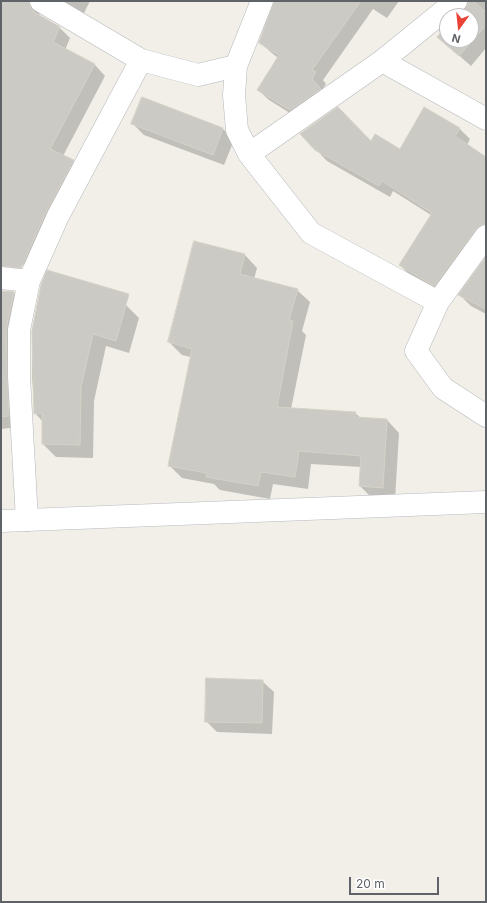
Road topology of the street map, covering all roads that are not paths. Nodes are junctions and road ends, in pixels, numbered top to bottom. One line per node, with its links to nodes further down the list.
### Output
1 (41, 1): 4 (street)
2 (262, 1): 6 (street)
3 (456, 1): 5 (street)
4 (141, 60): 6 (street); 11 (street)
5 (382, 61): 7 (street); 8 (street)
6 (236, 66): 8 (street)
7 (486, 119)
8 (249, 154): 12 (street)
9 (486, 236): 12 (street)
10 (1, 278): 11 (street)
11 (28, 281): 15 (street)
12 (438, 302): 13 (street)
13 (486, 416)
14 (486, 502): 15 (street)
15 (27, 520): 16 (street)
16 (1, 522)

